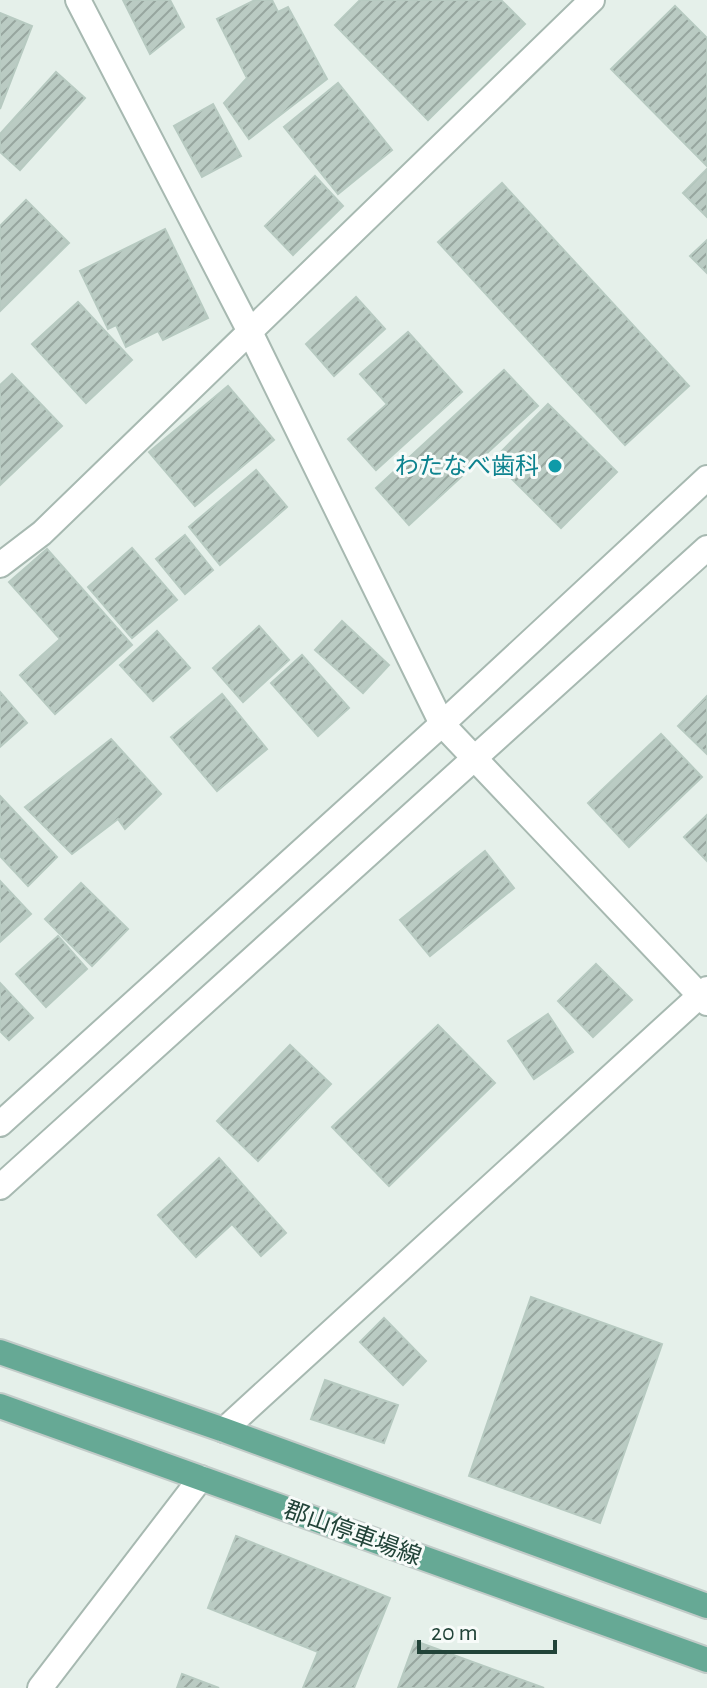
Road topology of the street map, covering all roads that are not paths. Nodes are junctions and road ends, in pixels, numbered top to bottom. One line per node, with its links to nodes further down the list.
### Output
1 (78, 0): 3 (street)
2 (592, 0): 3 (street)
3 (249, 330): 6 (street); 7 (street)
4 (707, 478): 7 (street)
5 (707, 548): 8 (street)
6 (0, 565)
7 (442, 724): 8 (street); 10 (street)
8 (475, 761): 9 (street); 11 (street)
9 (705, 996): 14 (street)
10 (0, 1124)
11 (0, 1187)
12 (0, 1352): 14 (main road)
13 (0, 1406): 15 (main road, 郡山停車場線)
14 (224, 1430): 16 (main road)
15 (201, 1478): 17 (main road, 郡山停車場線); 18 (street)
16 (707, 1606)
17 (707, 1660)
18 (40, 1688)

